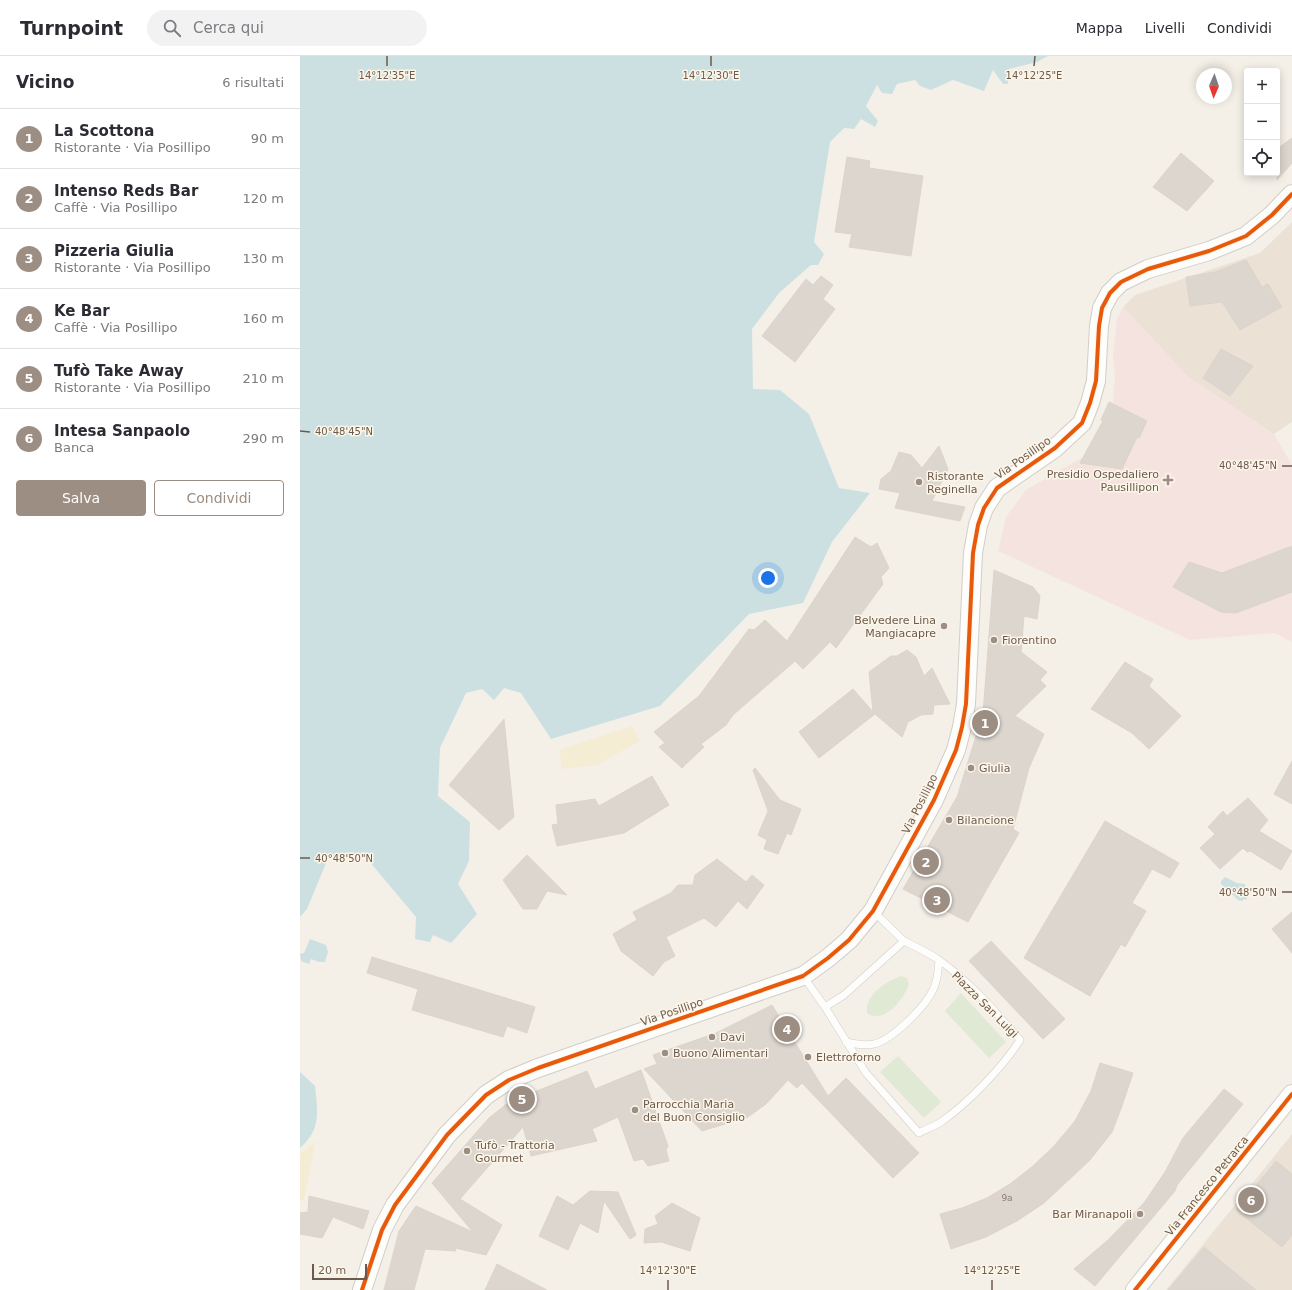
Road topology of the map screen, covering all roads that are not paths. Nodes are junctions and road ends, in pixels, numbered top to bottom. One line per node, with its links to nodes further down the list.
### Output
1 (1292, 194): 2 (street, Via Posillipo)
2 (873, 911): 3 (lane, Piazza San Luigi); 5 (street, Via Posillipo)
3 (904, 941): 4 (lane, Piazza San Luigi); 6 (lane)
4 (939, 960): 7 (lane, Piazza San Luigi); 7 (lane, Piazza San Luigi)
5 (803, 976): 6 (lane, Piazza San Luigi); 9 (street, Via Posillipo)
6 (825, 1008): 7 (lane, Piazza San Luigi)
7 (846, 1042)
8 (1292, 1094): 10 (street, Via Francesco Petrarca)
9 (362, 1290)
10 (1135, 1290)

